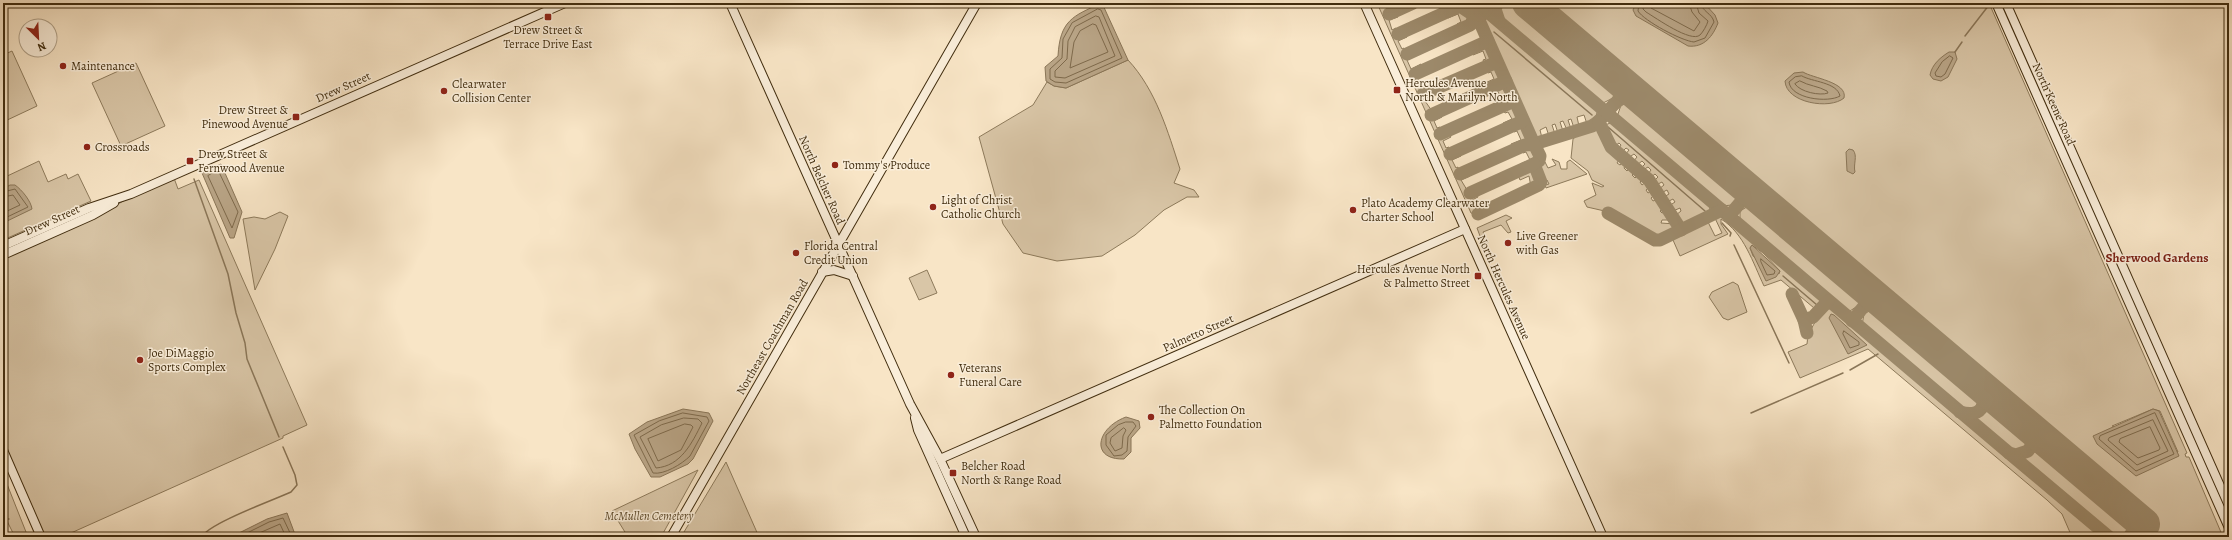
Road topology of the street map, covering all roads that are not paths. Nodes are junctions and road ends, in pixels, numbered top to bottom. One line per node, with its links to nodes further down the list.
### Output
1 (566, 3): 7 (main road, Drew Street)
2 (730, 3): 9 (main road, North Belcher Road)
3 (977, 3): 9 (main road, Northeast Coachman Road)
4 (1364, 3): 8 (main road, North Hercules Avenue)
5 (1996, 3): 18 (main road, North Keene Road)
6 (2006, 3): 17 (main road, North Keene Road)
7 (131, 194): 10 (main road, Drew Street); 11 (main road, Drew Street)
8 (1465, 229): 16 (main road, Palmetto Street); 23 (main road, North Hercules Avenue)
9 (838, 244): 12 (main road, Northeast Coachman Road); 13 (main road, North Belcher Road)
10 (3, 246)
11 (3, 256)
12 (822, 272): 13 (main road); 20 (main road, Northeast Coachman Road)
13 (852, 276): 14 (main road, North Belcher Road)
14 (913, 410): 16 (main road, North Belcher Road); 21 (main road, North Belcher Road)
15 (3, 450): 19 (main road)
16 (940, 459): 22 (main road, North Belcher Road)
17 (2229, 506)
18 (2229, 528)
19 (41, 537)
20 (671, 537)
21 (966, 537)
22 (976, 537)
23 (1603, 537)

